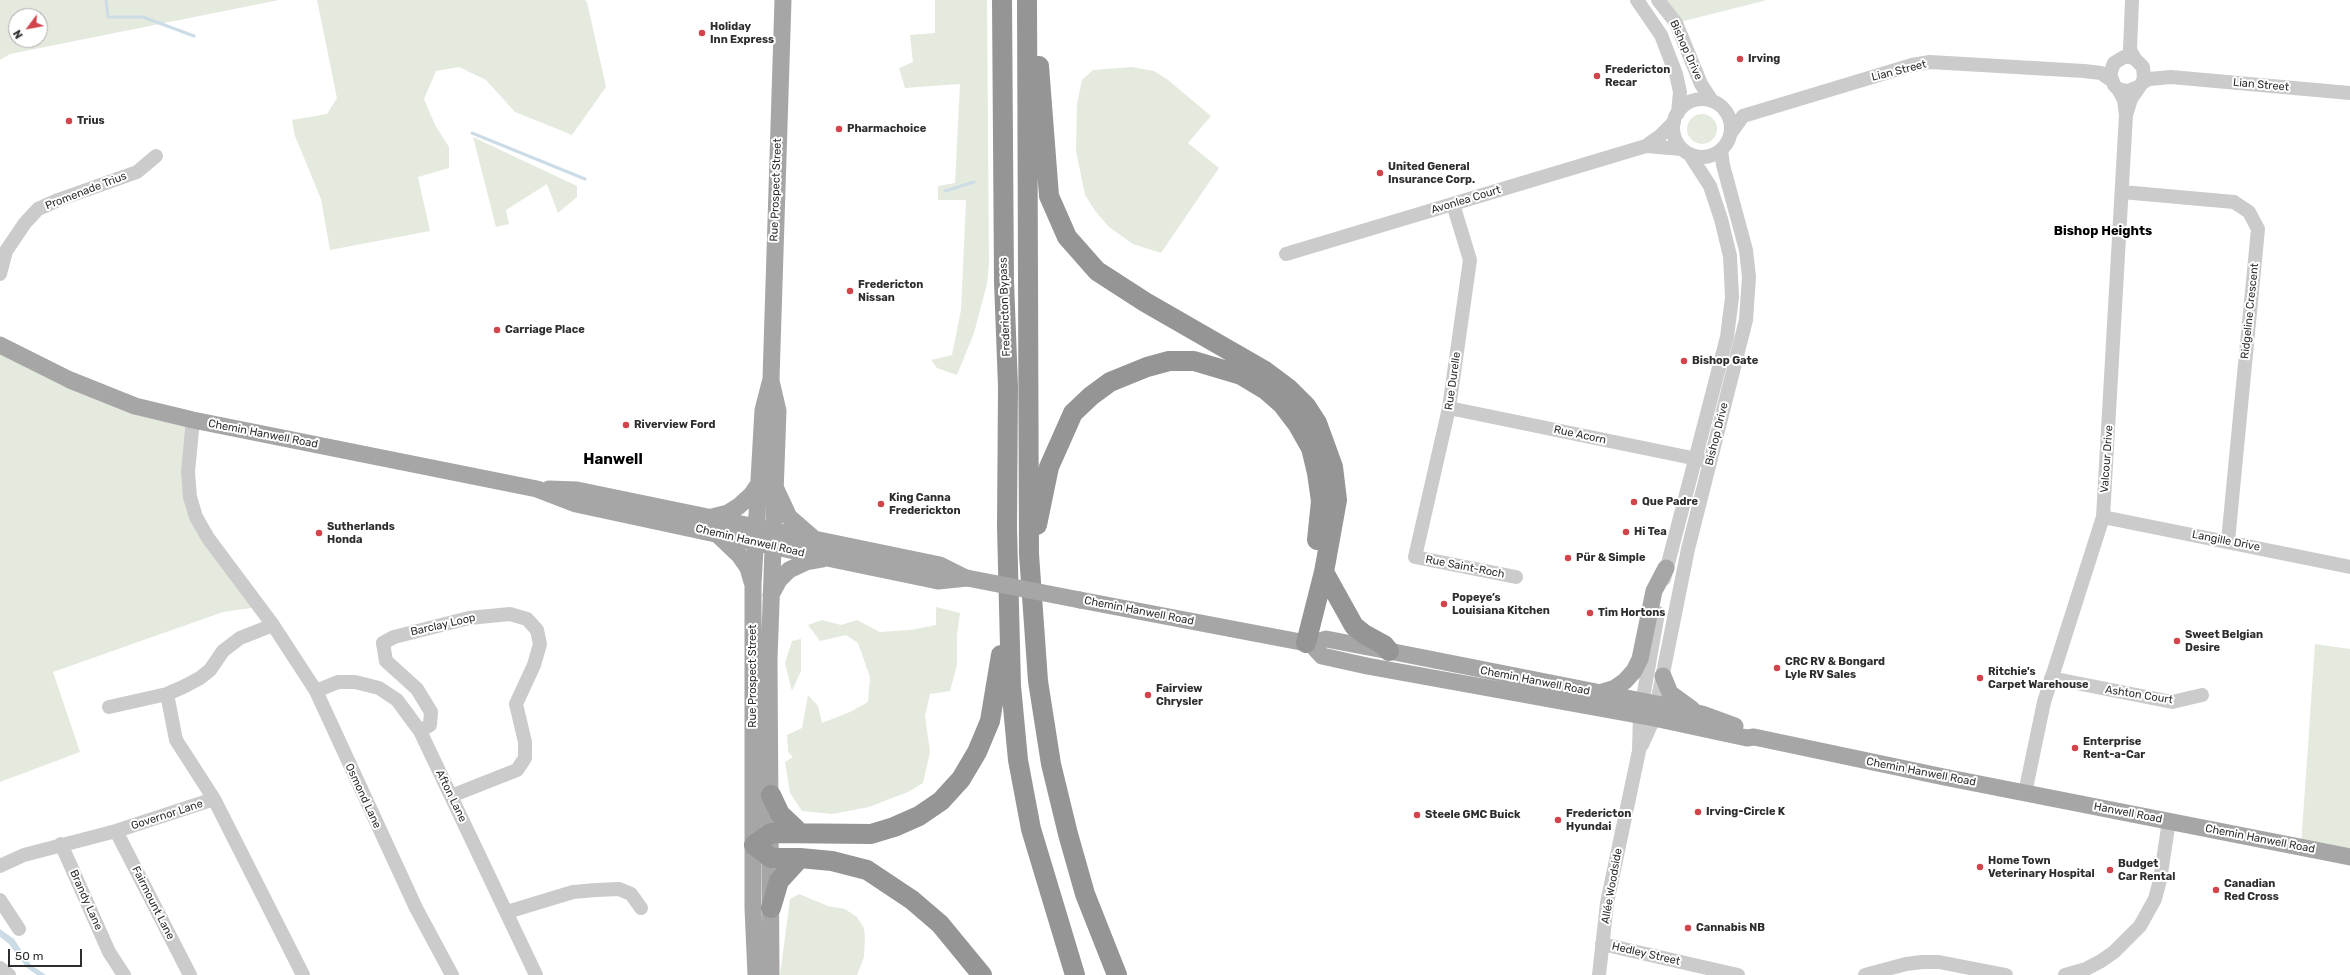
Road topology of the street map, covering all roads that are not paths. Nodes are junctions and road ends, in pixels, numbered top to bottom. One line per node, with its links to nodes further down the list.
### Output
1 (783, 0): 34 (main road, Rue Prospect Street)
2 (1002, 0): 50 (highway, Fredericton Bypass)
3 (1027, 0): 40 (highway, Fredericton Bypass)
4 (1035, 0): 45 (highway)
5 (1637, 0): 19 (street, Bishop Drive)
6 (1658, 0): 16 (street, Bishop Drive)
7 (2132, 0): 8 (street)
8 (2130, 39): 9 (street); 10 (street)
9 (2138, 60): 10 (street); 12 (street, Lian Street); 14 (street)
10 (2116, 61): 11 (street, Lian Street); 13 (street)
11 (2084, 71): 13 (street, Lian Street); 18 (street, Lian Street)
12 (2171, 77): 14 (street, Lian Street); 15 (street, Lian Street)
13 (2115, 84): 14 (street); 17 (street, Valcour Drive)
14 (2140, 85): 17 (street, Valcour Drive)
15 (2350, 93)
16 (1717, 104): 18 (street); 19 (street); 20 (street)
17 (2126, 115): 25 (street, Valcour Drive)
18 (1743, 116): 20 (street)
19 (1676, 117): 21 (street, Avonlea Court); 23 (street)
20 (1731, 133): 22 (street)
21 (1646, 146): 23 (street, Avonlea Court); 26 (street, Avonlea Court)
22 (1721, 150): 23 (street); 33 (street, Bishop Drive)
23 (1686, 152): 32 (street, Bishop Drive)
24 (156, 156): 28 (street, Promenade Trius)
25 (2122, 192): 35 (street, Valcour Drive); 39 (street, Ridgeline Crescent)
26 (1452, 204): 27 (street, Avonlea Court); 30 (street, Rue Durelle)
27 (1286, 254)
28 (0, 274)
29 (0, 345): 31 (main road, Chemin Hanwell Road)
30 (1449, 408): 32 (street, Rue Acorn); 41 (street, Rue Durelle)
31 (194, 420): 36 (main road, Chemin Hanwell Road); 51 (street, Osmond Lane)
32 (1694, 458): 33 (street, Rue Acorn); 44 (street, Bishop Drive)
33 (1710, 462): 54 (street, Bishop Drive)
34 (768, 485): 36 (main road); 37 (main road, Rue Prospect Street); 38 (main road)
35 (2102, 517): 39 (street, Langille Drive); 55 (street, Valcour Drive)
36 (712, 525): 37 (main road, Chemin Hanwell Road); 48 (main road)
37 (765, 537): 38 (main road, Chemin Hanwell Road); 42 (main road, Chemin Hanwell Road); 48 (main road, Rue Prospect Street); 49 (main road, Rue Prospect Street)
38 (816, 540): 47 (main road, Chemin Hanwell Road)
39 (2228, 541): 43 (street, Langille Drive)
40 (1029, 554): 52 (highway); 97 (highway)
41 (1415, 557): 46 (street, Rue Saint-Roch)
42 (827, 558): 47 (main road, Chemin Hanwell Road); 49 (main road)
43 (2350, 567)
44 (1666, 568): 57 (main road); 61 (street, Bishop Drive)
45 (1324, 572): 52 (highway); 53 (highway)
46 (1516, 577)
47 (966, 578): 52 (main road, Chemin Hanwell Road, bridge)
48 (753, 584): 75 (main road, Rue Prospect Street)
49 (771, 596): 66 (main road, Rue Prospect Street)
50 (1008, 614): 73 (highway); 96 (highway)
51 (273, 625): 56 (street, Osmond Lane); 58 (street)
52 (1304, 642): 53 (main road, Chemin Hanwell Road); 61 (main road, Chemin Hanwell Road)
53 (1389, 651): 57 (main road, Chemin Hanwell Road)
54 (1662, 676): 61 (street, Bishop Drive); 62 (main road)
55 (2051, 678): 59 (street, Ashton Court); 65 (street, Valcour Drive)
56 (316, 691): 63 (street, Afton Lane); 87 (street, Osmond Lane)
57 (1599, 693): 61 (main road, Chemin Hanwell Road)
58 (167, 694): 60 (street); 68 (street)
59 (2202, 695)
60 (109, 707)
61 (1648, 710): 62 (main road, Chemin Hanwell Road); 64 (main road, Chemin Hanwell Road); 85 (street, Allée Woodside)
62 (1702, 714): 64 (main road, Chemin Hanwell Road)
63 (420, 731): 67 (street, Afton Lane); 67 (street, Barclay Loop)
64 (1754, 737): 65 (main road, Chemin Hanwell Road)
65 (2025, 793): 69 (main road, Chemin Hanwell Road)
66 (771, 795): 72 (main road, Rue Prospect Street); 73 (highway)
67 (451, 796): 83 (street, Afton Lane)
68 (214, 799): 71 (street, Governor Lane); 91 (street, Governor Lane)
69 (2088, 805): 70 (main road, Hanwell Road)
70 (2169, 821): 76 (main road, Chemin Hanwell Road); 102 (street)
71 (116, 831): 74 (street, Governor Lane); 90 (street, Fairmount Lane)
72 (771, 833): 73 (highway); 75 (highway); 77 (main road, Rue Prospect Street)
73 (800, 833)
74 (61, 844): 79 (street, Governor Lane); 89 (street, Brandy Lane)
75 (754, 845): 77 (highway); 93 (main road, Rue Prospect Street)
76 (2350, 857)
77 (771, 858): 78 (highway); 82 (main road, Rue Prospect Street)
78 (800, 858): 82 (highway); 95 (highway)
79 (0, 866)
80 (0, 900): 84 (street)
81 (641, 908): 83 (street)
82 (771, 908): 94 (main road, Rue Prospect Street)
83 (507, 912): 92 (street, Afton Lane)
84 (19, 929)
85 (1602, 944): 98 (street, Allée Woodside); 99 (street, Hedley Street)
86 (0, 968): 88 (street)
87 (450, 972)
88 (9, 975)
89 (124, 975)
90 (190, 975)
91 (303, 975)
92 (536, 975)
93 (756, 975)
94 (771, 975)
95 (982, 975)
96 (1075, 975)
97 (1117, 975)
98 (1598, 975)
99 (1738, 975)
100 (1865, 975): 101 (street)
101 (2006, 975)
102 (2065, 975)

